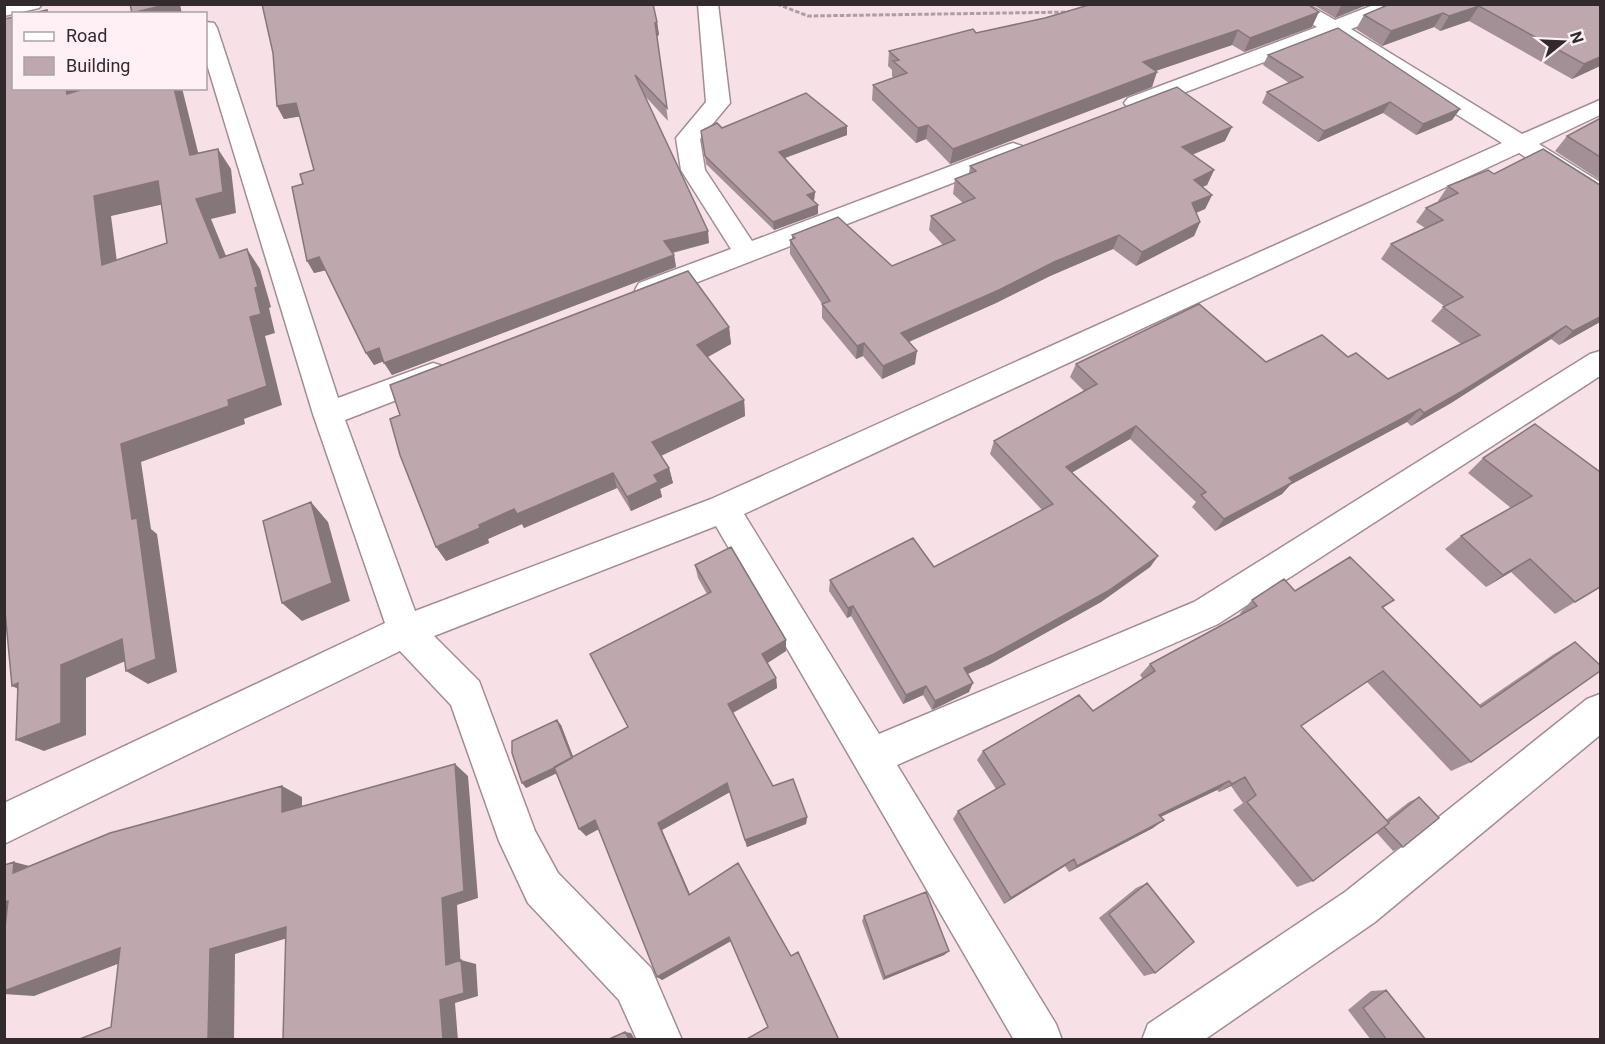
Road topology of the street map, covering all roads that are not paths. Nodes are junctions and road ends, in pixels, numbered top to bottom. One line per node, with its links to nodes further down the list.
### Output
1 (32, 4): 5 (street)
2 (708, 4): 13 (street)
3 (1290, 4): 6 (street)
4 (1396, 4): 6 (street)
5 (4, 10)
6 (1335, 28): 9 (street); 11 (street)
7 (207, 31): 17 (street)
8 (1600, 107): 11 (street)
9 (1113, 112)
10 (1035, 142): 13 (street)
11 (1521, 144): 12 (street); 18 (street)
12 (1600, 193)
13 (747, 253): 14 (street)
14 (626, 300)
15 (1600, 362): 21 (street)
16 (460, 363): 17 (street)
17 (328, 414): 19 (street)
18 (723, 509): 19 (street); 21 (street)
19 (405, 631): 22 (street); 23 (street)
20 (1600, 712): 25 (street)
21 (871, 757): 24 (street)
22 (4, 824)
23 (660, 1040)
24 (1040, 1040)
25 (1164, 1040)

